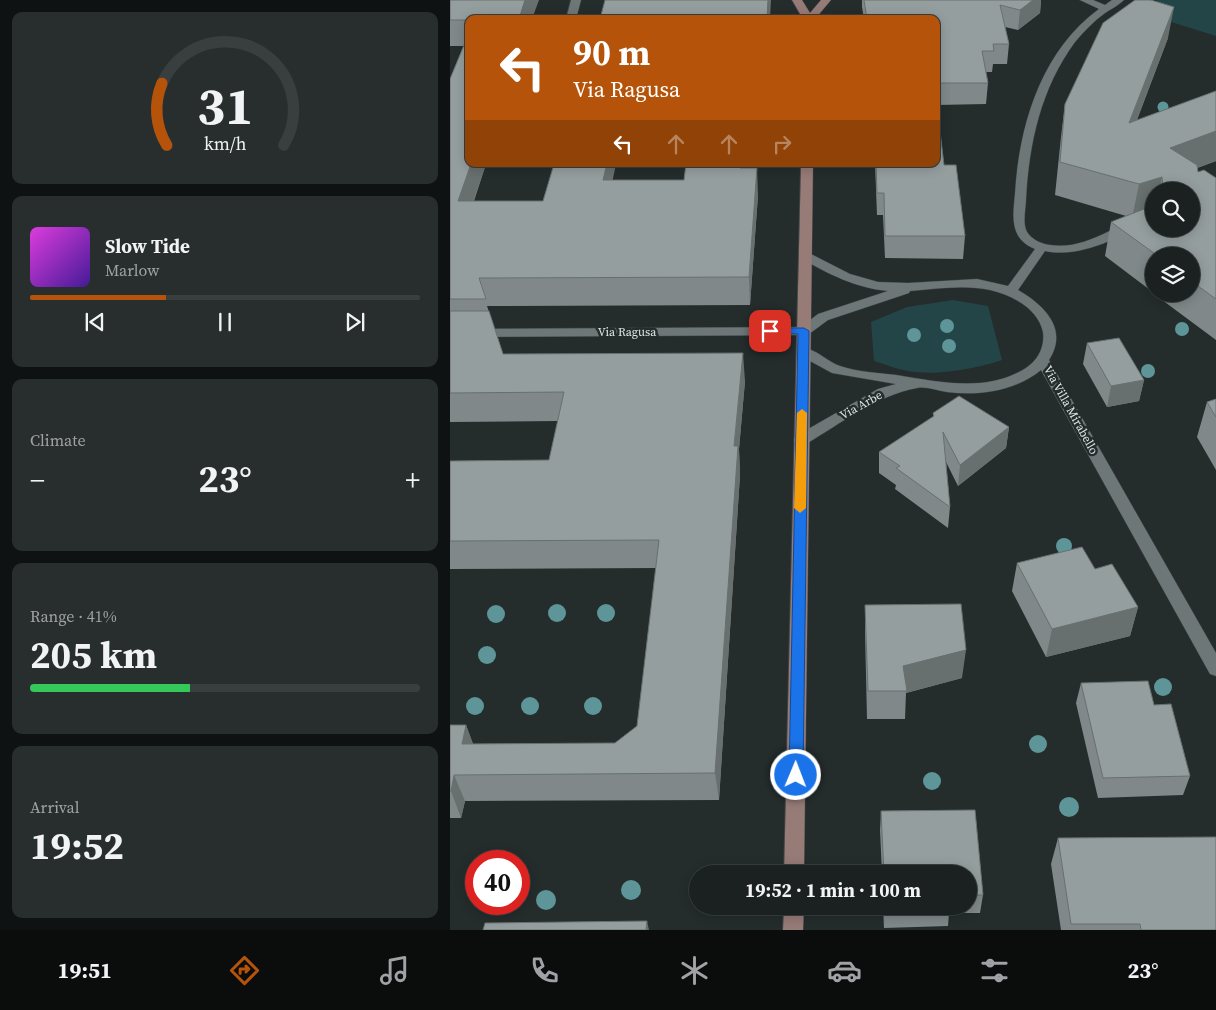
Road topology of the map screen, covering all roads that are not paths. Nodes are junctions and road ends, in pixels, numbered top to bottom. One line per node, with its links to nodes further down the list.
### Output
1 (576, 0): 7 (street)
2 (798, 0): 8 (street)
3 (826, 0): 9 (street)
4 (1085, 0): 6 (street)
5 (1119, 0): 6 (street)
6 (1106, 8): 12 (street)
7 (572, 15)
8 (807, 15)
9 (813, 15)
10 (807, 167): 13 (street)
11 (1145, 220): 12 (street)
12 (1042, 247): 15 (street)
13 (805, 255): 14 (street); 16 (street)
14 (912, 287): 15 (street); 16 (street)
15 (1011, 291): 19 (street, Via Villa Mirabello)
16 (804, 331): 17 (street, Via Ragusa); 18 (street)
17 (450, 333)
18 (804, 352): 20 (street, Via Arbe); 21 (street)
19 (1043, 361): 20 (street, Via Arbe); 22 (street, Via Villa Mirabello)
20 (926, 384): 21 (street, Via Arbe)
21 (801, 440): 23 (street)
22 (1216, 669)
23 (794, 865)
24 (794, 915): 25 (street)
25 (793, 930)

